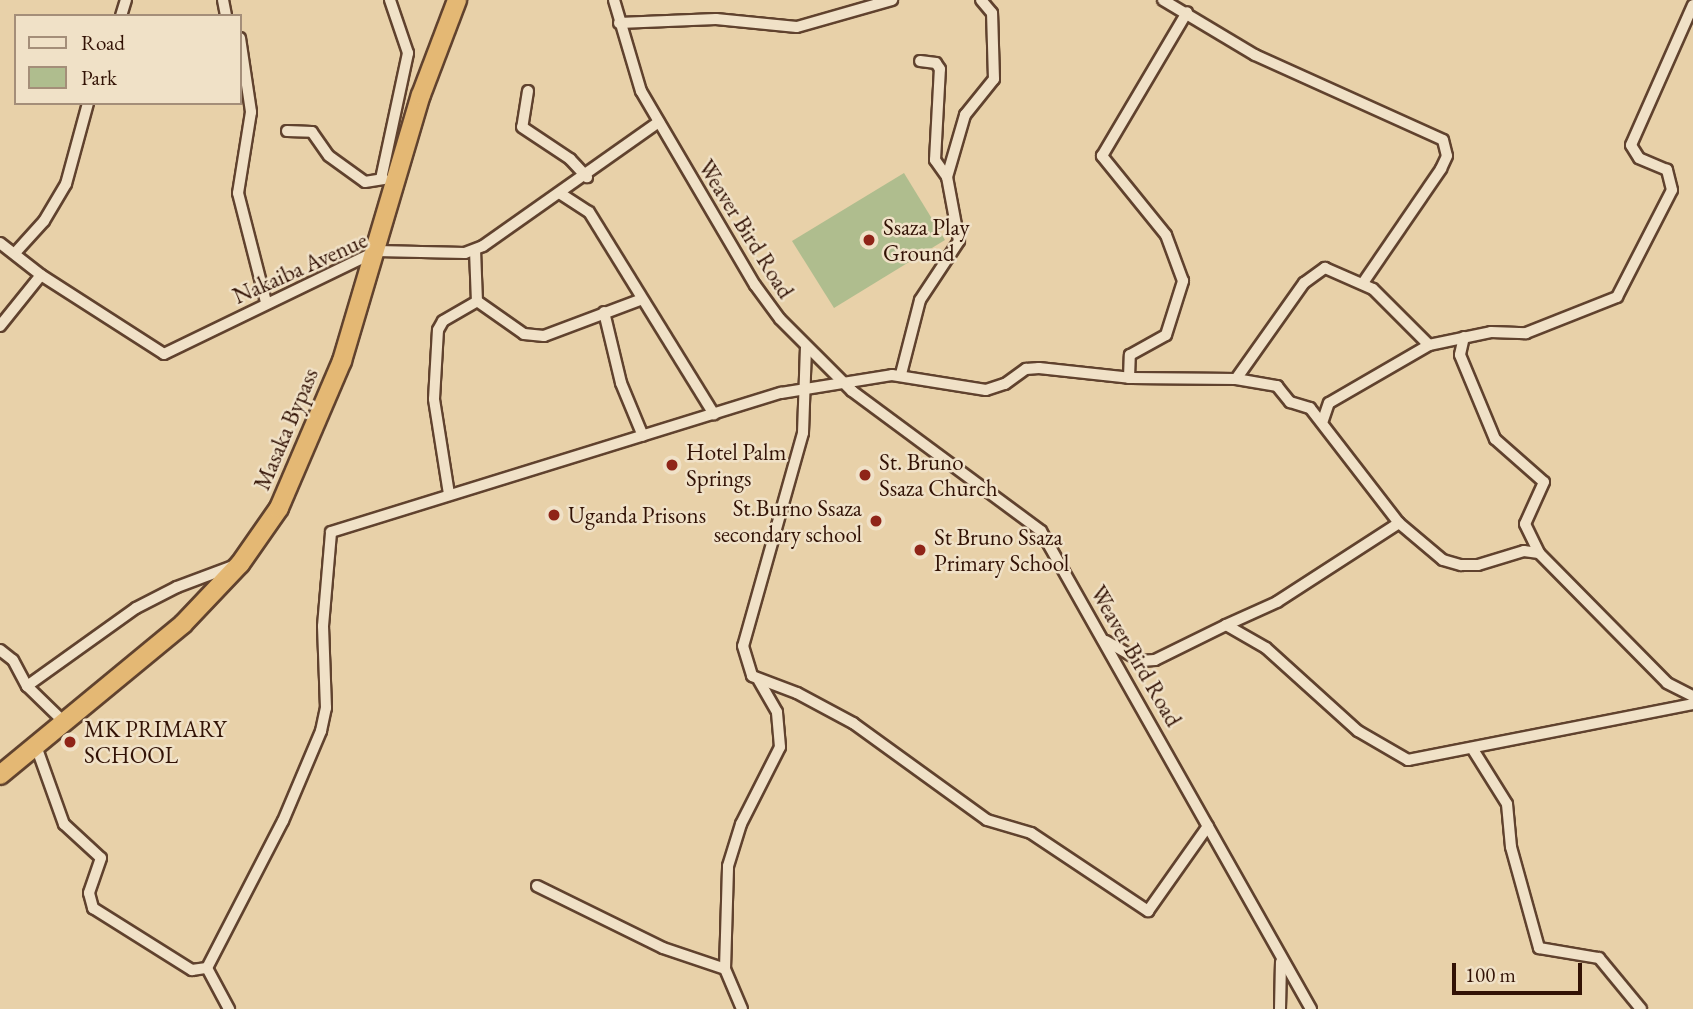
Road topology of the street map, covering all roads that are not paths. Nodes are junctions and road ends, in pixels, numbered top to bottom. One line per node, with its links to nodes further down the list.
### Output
1 (390, 0): 18 (street)
2 (457, 0): 18 (highway, Masaka Bypass)
3 (614, 0): 9 (street, Weaver Bird Road)
4 (892, 0): 9 (street)
5 (981, 0): 17 (street)
6 (1163, 0): 8 (street)
7 (1693, 5): 31 (street)
8 (1187, 12): 25 (street); 37 (street)
9 (620, 23): 14 (street, Weaver Bird Road)
10 (242, 52): 28 (street)
11 (919, 61): 17 (street)
12 (528, 91): 16 (street)
13 (87, 105): 23 (street)
14 (659, 122): 16 (street); 34 (street, Weaver Bird Road)
15 (287, 131): 18 (street)
16 (587, 177): 19 (street)
17 (947, 177): 36 (street)
18 (388, 178): 22 (highway, Masaka Bypass)
19 (561, 194): 21 (street); 26 (street)
20 (0, 243): 23 (street, Nakaiba Avenue)
21 (475, 250): 22 (street, Nakaiba Avenue); 27 (street)
22 (377, 251): 28 (street, Nakaiba Avenue); 49 (highway, Masaka Bypass)
23 (15, 253): 24 (street, Nakaiba Avenue)
24 (41, 275): 28 (street, Nakaiba Avenue); 30 (street)
25 (1363, 283): 33 (street); 38 (street)
26 (640, 300): 29 (street); 43 (street)
27 (477, 301): 29 (street); 46 (street)
28 (266, 302)
29 (604, 312): 45 (street)
30 (0, 326)
31 (1464, 337): 32 (street); 35 (street)
32 (1444, 342): 33 (street); 35 (street)
33 (1429, 345): 41 (street)
34 (806, 347): 39 (street, Weaver Bird Road); 40 (street)
35 (1460, 355): 48 (street)
36 (901, 374): 37 (street); 39 (street)
37 (1129, 378): 38 (street)
38 (1236, 379): 42 (street)
39 (840, 380): 40 (street); 51 (street, Weaver Bird Road)
40 (802, 390): 43 (street); 55 (street)
41 (1329, 403): 42 (street); 44 (street)
42 (1310, 408): 44 (street)
43 (713, 414): 45 (street)
44 (1323, 420): 47 (street)
45 (643, 436): 46 (street)
46 (449, 494): 66 (street)
47 (1399, 523): 48 (street); 50 (street)
48 (1539, 553): 57 (street)
49 (240, 564): 54 (street); 59 (highway, Masaka Bypass)
50 (1226, 625): 51 (street); 61 (street)
51 (1103, 639): 63 (street, Weaver Bird Road)
52 (0, 650): 53 (street)
53 (19, 667): 54 (street); 56 (street)
54 (41, 675): 56 (street)
55 (759, 681): 63 (street); 67 (street)
56 (27, 686): 59 (street)
57 (1693, 696)
58 (1693, 704): 61 (street)
59 (64, 722): 60 (highway, Masaka Bypass)
60 (36, 746): 62 (highway, Masaka Bypass); 66 (street)
61 (1472, 748): 72 (street)
62 (0, 775)
63 (1208, 826): 65 (street, Weaver Bird Road)
64 (537, 886): 67 (street)
65 (1281, 961): 70 (street); 71 (street, Weaver Bird Road)
66 (207, 968): 68 (street)
67 (725, 969): 69 (street)
68 (229, 1009)
69 (741, 1009)
70 (1280, 1009)
71 (1311, 1009)
72 (1641, 1009)

